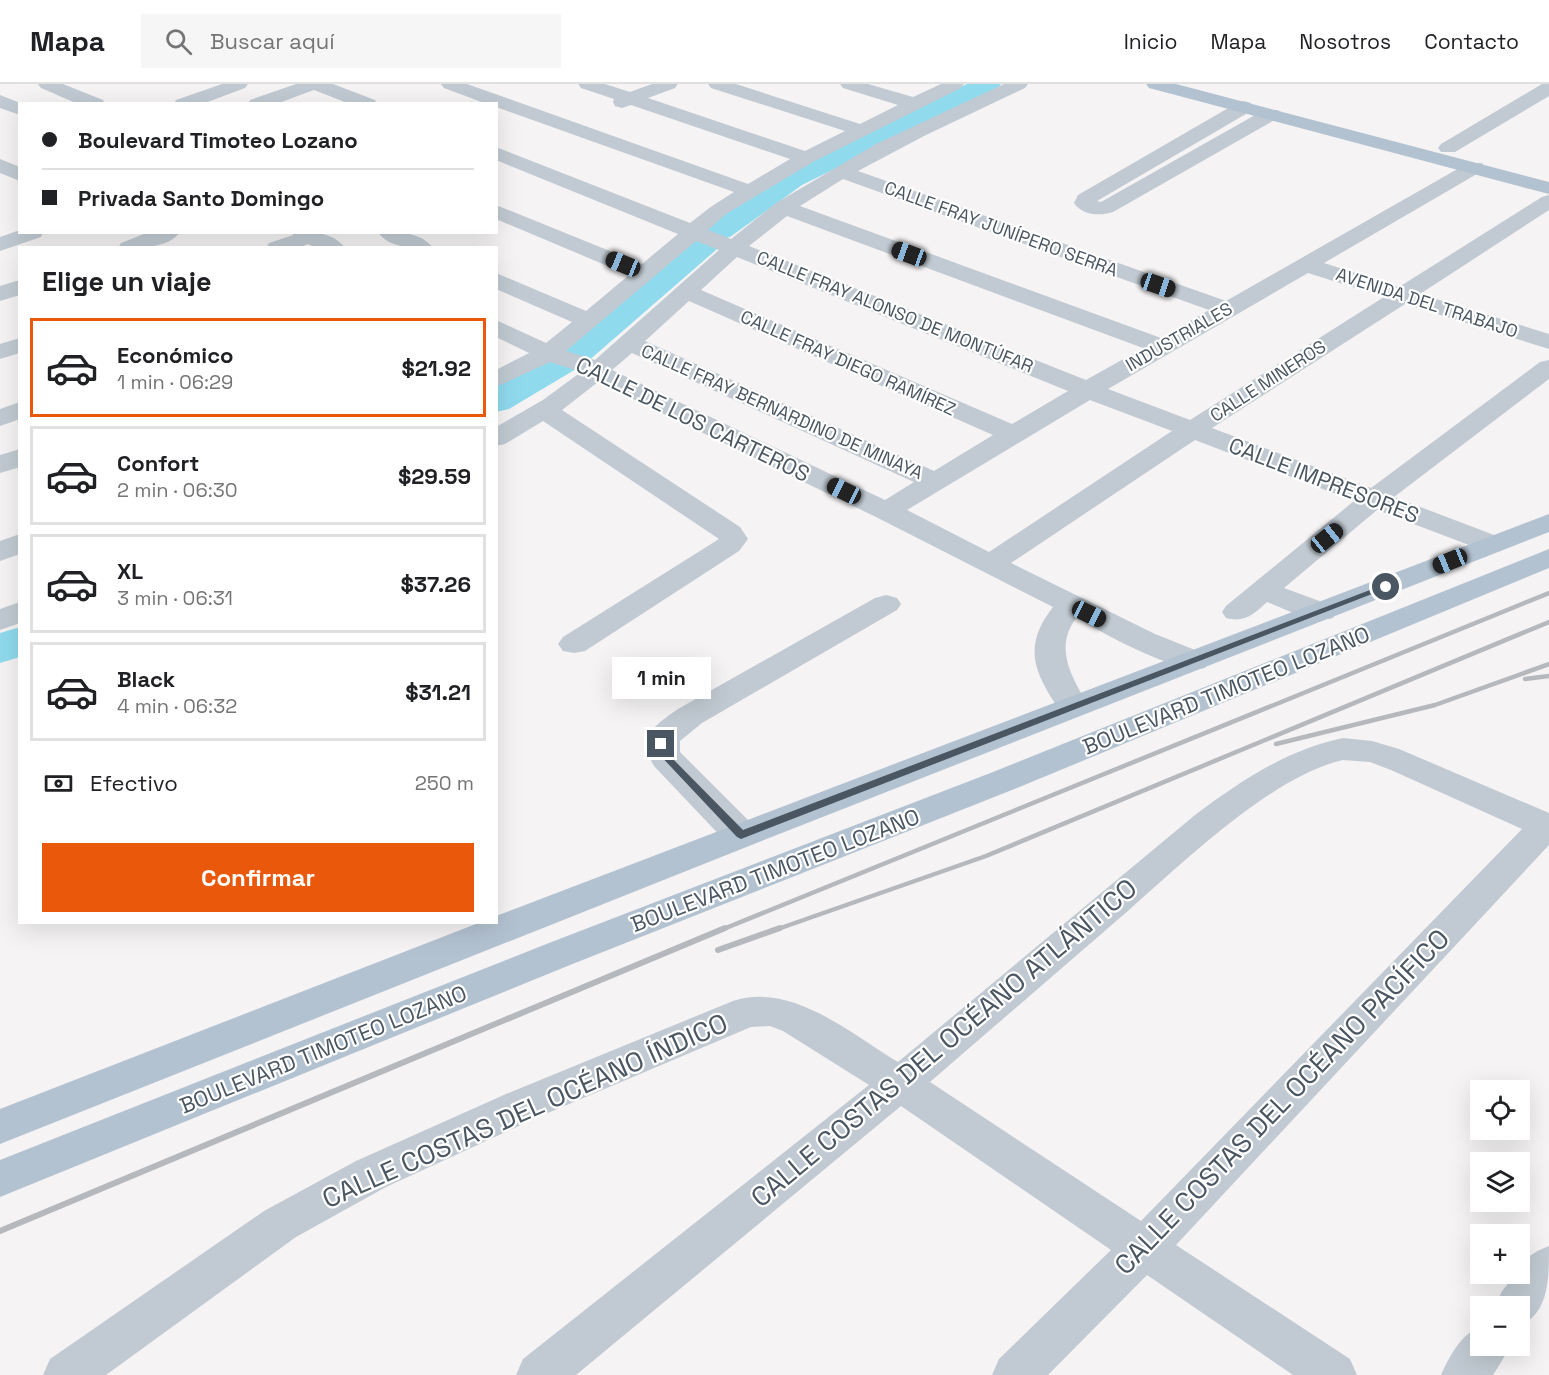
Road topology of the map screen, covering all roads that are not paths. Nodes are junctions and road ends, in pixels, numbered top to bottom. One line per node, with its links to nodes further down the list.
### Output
1 (47, 84): 18 (street)
2 (193, 84): 15 (street)
3 (239, 84): 15 (street)
4 (315, 84): 20 (street); 21 (street)
5 (450, 84): 26 (street)
6 (587, 84): 16 (street)
7 (669, 84): 16 (street)
8 (717, 84): 27 (street)
9 (849, 84): 22 (street)
10 (955, 84): 22 (street)
11 (1020, 84): 34 (street)
12 (1155, 84): 23 (main road)
13 (1201, 84): 29 (main road)
14 (1549, 88): 29 (street)
15 (215, 92): 19 (street)
16 (632, 99): 26 (street); 31 (street)
17 (0, 101): 24 (street)
18 (91, 102)
19 (188, 102)
20 (262, 102)
21 (363, 102)
22 (912, 103): 27 (street)
23 (1244, 107): 25 (main road); 25 (street)
24 (18, 108)
25 (1271, 114): 33 (main road)
26 (564, 123): 28 (street); 40 (street)
27 (861, 130): 31 (street)
28 (498, 147)
29 (1448, 148): 36 (main road)
30 (498, 154): 48 (street, CALLE FRAY ALONSO DE MONTÚFAR)
31 (806, 158): 40 (street)
32 (0, 165): 35 (street)
33 (1475, 167): 38 (main road); 55 (street, INDUSTRIALES)
34 (842, 172): 42 (street); 62 (street, CALLE FRAY JUNÍPERO SERRA)
35 (18, 173)
36 (1549, 175)
37 (18, 184): 39 (street)
38 (1549, 188)
39 (0, 190)
40 (749, 191): 48 (street)
41 (1549, 201): 61 (street, CALLE MINEROS)
42 (783, 207): 54 (street); 68 (street)
43 (498, 212): 56 (street)
44 (28, 234): 49 (street)
45 (165, 234): 50 (street)
46 (305, 234): 51 (street); 52 (street)
47 (392, 234): 53 (street)
48 (697, 234): 54 (street, CALLE FRAY ALONSO DE MONTÚFAR); 56 (street)
49 (0, 244)
50 (134, 246)
51 (281, 246)
52 (330, 246)
53 (418, 246)
54 (731, 247): 59 (street); 75 (street, CALLE FRAY ALONSO DE MONTÚFAR)
55 (1304, 264): 61 (street, AVENIDA DEL TRABAJO); 62 (street, INDUSTRIALES)
56 (644, 273): 63 (street)
57 (498, 281): 63 (street)
58 (18, 288): 60 (street)
59 (685, 291): 66 (street); 78 (street, CALLE FRAY DIEGO RAMÍREZ)
60 (0, 294)
61 (1402, 295): 65 (street, AVENIDA DEL TRABAJO); 77 (street, CALLE MINEROS)
62 (1227, 309): 68 (street, INDUSTRIALES)
63 (587, 320): 70 (street)
64 (502, 334): 70 (street)
65 (1549, 342)
66 (630, 343): 73 (street); 82 (street, CALLE FRAY BERNARDINO DE MINAYA)
67 (18, 346): 69 (street)
68 (1162, 347): 75 (street, INDUSTRIALES)
69 (0, 352)
70 (553, 355): 71 (street); 73 (street, CALLE DE LOS CARTEROS); 74 (street)
71 (498, 356)
72 (1549, 367): 83 (street)
73 (593, 369): 76 (street); 84 (street, CALLE DE LOS CARTEROS)
74 (498, 379)
75 (1088, 390): 77 (street, CALLE IMPRESORES); 78 (street, INDUSTRIALES)
76 (544, 410): 79 (street); 98 (street)
77 (1192, 430): 83 (street, CALLE IMPRESORES); 90 (street, CALLE MINEROS)
78 (1012, 434): 82 (street, INDUSTRIALES)
79 (498, 437)
80 (18, 458): 81 (street)
81 (0, 465)
82 (934, 481): 84 (street, INDUSTRIALES)
83 (1376, 498): 87 (street, CALLE IMPRESORES); 91 (street)
84 (886, 511): 90 (street, CALLE DE LOS CARTEROS)
85 (1549, 522): 87 (main road, BOULEVARD TIMOTEO LOZANO)
86 (18, 544): 88 (street)
87 (1492, 544): 96 (main road, BOULEVARD TIMOTEO LOZANO)
88 (0, 552)
89 (1549, 558): 105 (main road, BOULEVARD TIMOTEO LOZANO)
90 (990, 564): 93 (street, CALLE DE LOS CARTEROS)
91 (1263, 590): 95 (street); 96 (street)
92 (886, 604): 102 (street)
93 (1071, 604): 99 (street, CALLE DE LOS CARTEROS); 100 (street)
94 (18, 612): 97 (street)
95 (1237, 612)
96 (1322, 612): 99 (main road, BOULEVARD TIMOTEO LOZANO)
97 (0, 621)
98 (574, 644)
99 (1194, 661): 100 (main road, BOULEVARD TIMOTEO LOZANO)
100 (1073, 707): 102 (main road, BOULEVARD TIMOTEO LOZANO)
101 (1547, 826): 103 (street, CALLE COSTAS DEL OCÉANO ATLÁNTICO); 106 (street, CALLE COSTAS DEL OCÉANO PACÍFICO)
102 (741, 835): 104 (main road, BOULEVARD TIMOTEO LOZANO)
103 (900, 1084): 106 (street); 110 (street, CALLE COSTAS DEL OCÉANO ÍNDICO); 111 (street, CALLE COSTAS DEL OCÉANO ATLÁNTICO)
104 (0, 1127)
105 (0, 1179)
106 (1144, 1248): 112 (street, CALLE COSTAS DEL OCÉANO PACÍFICO); 113 (street)
107 (1549, 1266): 108 (street)
108 (1526, 1296)
109 (1479, 1356): 114 (street)
110 (67, 1375)
111 (540, 1375)
112 (1016, 1375)
113 (1334, 1375)
114 (1465, 1375)

